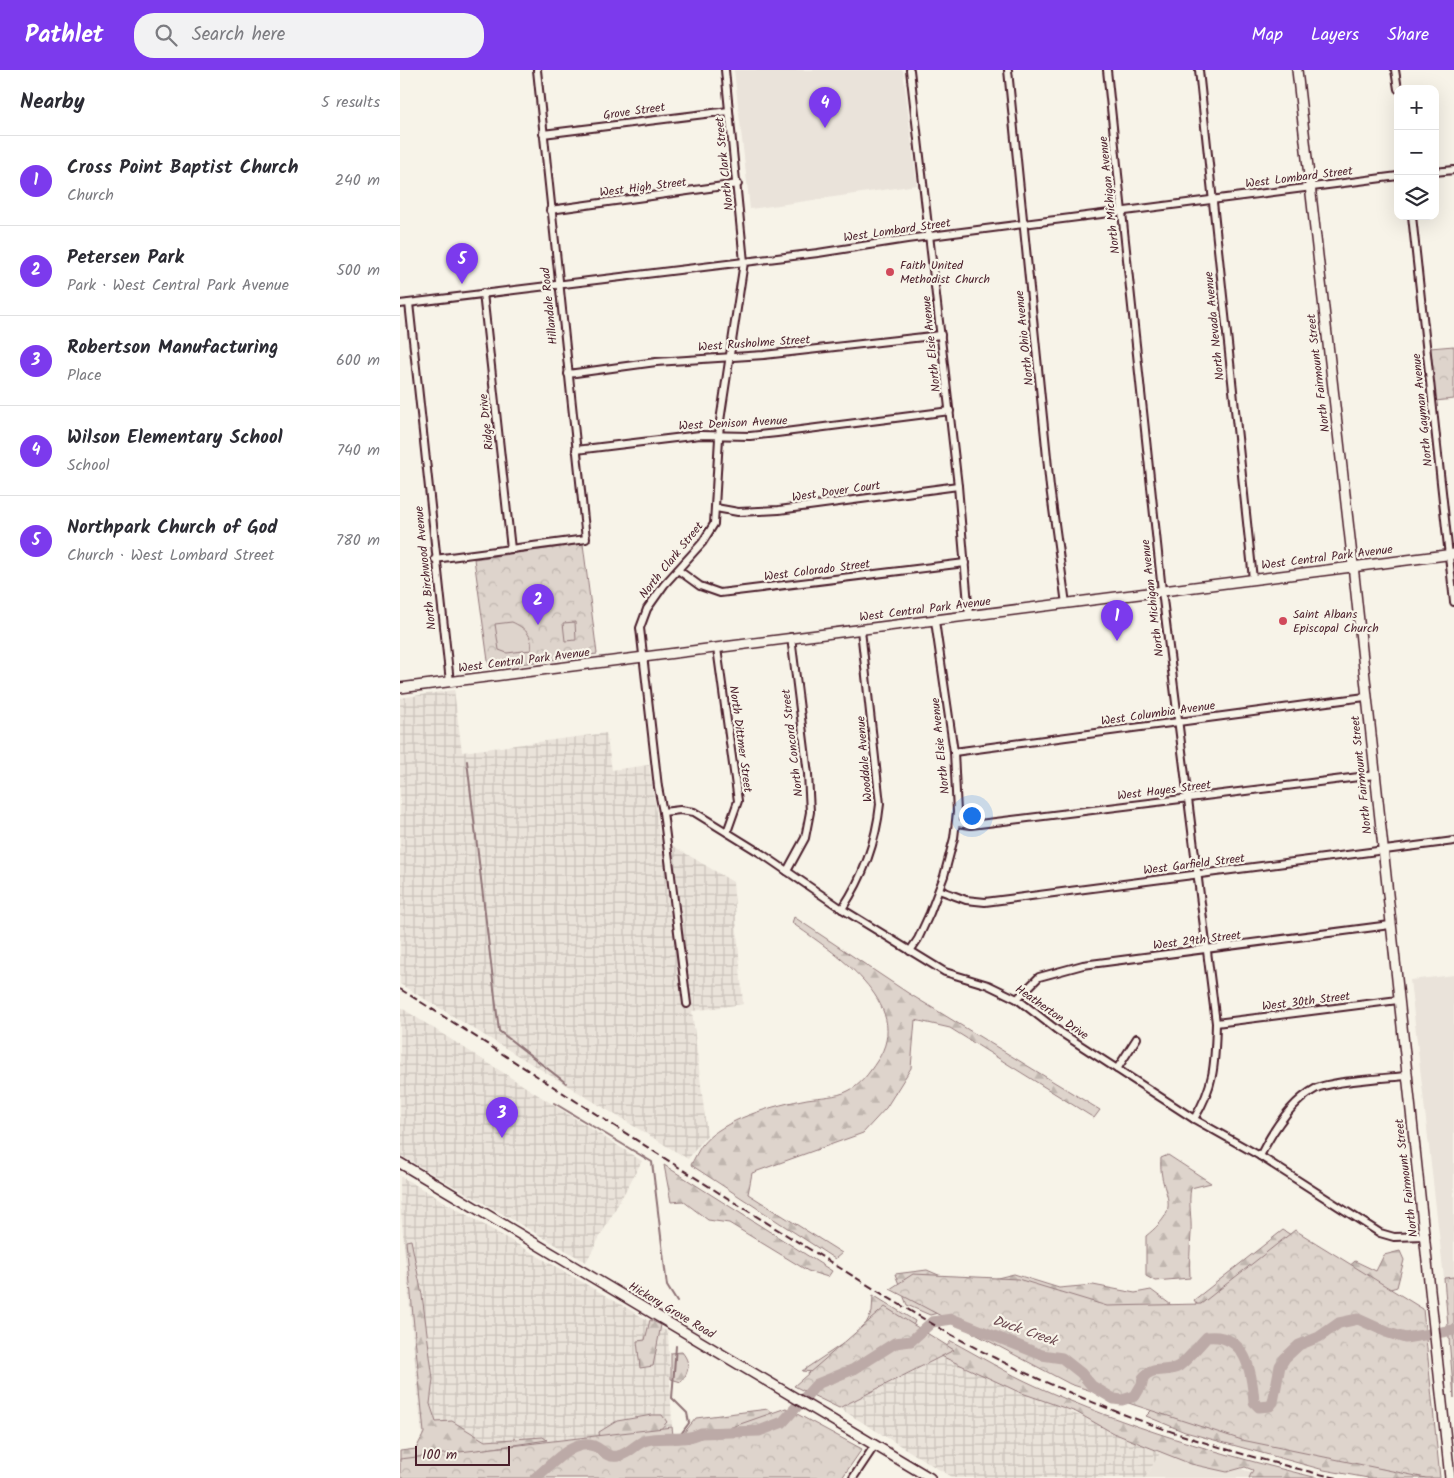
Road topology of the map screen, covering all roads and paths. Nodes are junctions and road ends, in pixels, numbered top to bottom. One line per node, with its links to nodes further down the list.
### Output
1 (536, 70): 11 (street, Hillandale Road)
2 (725, 70): 10 (street, North Clark Street)
3 (910, 70): 22 (street, North Elsie Avenue)
4 (1008, 70): 21 (street, North Ohio Avenue)
5 (1107, 70): 19 (street, North Michigan Avenue)
6 (1199, 70): 17 (street, North Nevada Avenue)
7 (1297, 70): 16 (street, North Fairmount Street)
8 (1396, 70): 9 (street)
9 (1398, 85)
10 (729, 111): 11 (street, Grove Street); 15 (street, North Clark Street)
11 (543, 134): 18 (street, Hillandale Road)
12 (1454, 170): 13 (street)
13 (1439, 172)
14 (1394, 176): 16 (street, West Lombard Street)
15 (738, 184): 18 (street, West High Street); 23 (street, North Clark Street)
16 (1310, 187): 17 (street, West Lombard Street); 40 (street, North Fairmount Street)
17 (1212, 199): 19 (street, West Lombard Street); 42 (street, North Nevada Avenue)
18 (550, 210): 24 (street, Hillandale Road)
19 (1122, 211): 21 (street, West Lombard Street); 43 (street, North Michigan Avenue)
20 (1412, 220): 37 (street, North Gayman Avenue)
21 (1024, 224): 22 (street, West Lombard Street); 45 (street, North Ohio Avenue)
22 (930, 236): 23 (street, West Lombard Street); 28 (street, North Elsie Avenue)
23 (744, 262): 24 (street, West Lombard Street); 29 (street, North Clark Street)
24 (558, 284): 25 (street, West Lombard Street); 30 (street, Hillandale Road)
25 (483, 293): 26 (street, West Lombard Street); 36 (street, Ridge Drive)
26 (409, 302): 27 (street, West Lombard Street); 38 (street, North Birchwood Avenue)
27 (400, 304)
28 (941, 335): 29 (street, West Rusholme Street); 31 (street, North Elsie Avenue)
29 (729, 357): 30 (street, West Rusholme Street); 32 (street, North Clark Street)
30 (568, 374): 33 (street, Hillandale Road)
31 (950, 410): 32 (street, West Denison Avenue); 34 (street, North Elsie Avenue)
32 (719, 434): 33 (street, West Denison Avenue); 35 (street, North Clark Street)
33 (576, 450): 36 (street, Hillandale Road)
34 (958, 486): 35 (street, West Dover Court); 39 (street, North Elsie Avenue)
35 (716, 508): 41 (street, North Clark Street)
36 (511, 549): 38 (street)
37 (1452, 554): 40 (street, West Central Park Avenue); 44 (street, North Gayman Avenue)
38 (435, 559): 52 (street, North Birchwood Avenue)
39 (965, 563): 41 (street, West Colorado Street); 46 (street, North Elsie Avenue)
40 (1353, 566): 42 (street, West Central Park Avenue); 54 (street, North Fairmount Street)
41 (678, 570): 51 (street, North Clark Street)
42 (1253, 580): 43 (street, West Central Park Avenue)
43 (1162, 590): 45 (street, West Central Park Avenue); 55 (street, North Michigan Avenue)
44 (1454, 602)
45 (1066, 604): 46 (street, West Central Park Avenue)
46 (969, 616): 47 (street, West Central Park Avenue)
47 (934, 621): 48 (street, West Central Park Avenue); 56 (street, North Elsie Avenue)
48 (861, 630): 49 (street, West Central Park Avenue); 67 (street, Wooddale Avenue)
49 (791, 637): 50 (street, West Central Park Avenue); 64 (street, North Concord Street)
50 (717, 648): 51 (street, West Central Park Avenue); 61 (street, North Dittmer Street)
51 (642, 657): 52 (street, West Central Park Avenue); 59 (street, North Clark Street)
52 (450, 682): 53 (street, West Central Park Avenue)
53 (400, 688)
54 (1365, 697): 55 (street, West Columbia Avenue); 57 (street, North Fairmount Street)
55 (1178, 722): 56 (street, West Columbia Avenue); 58 (street, North Michigan Avenue)
56 (954, 752): 60 (street, North Elsie Avenue)
57 (1375, 775): 58 (street, West Hayes Street); 63 (street, North Fairmount Street)
58 (1188, 799): 60 (street, West Hayes Street); 65 (street, North Michigan Avenue)
59 (663, 812): 61 (street, Heatherton Drive); 73 (street, North Clark Street)
60 (957, 823): 66 (street, North Elsie Avenue)
61 (727, 832): 64 (street, Heatherton Drive)
62 (1454, 841): 63 (street, West Garfield Street)
63 (1382, 850): 65 (street, West Garfield Street); 68 (street, North Fairmount Street)
64 (787, 871): 67 (street, Heatherton Drive)
65 (1198, 875): 66 (street, West Garfield Street); 69 (street, North Michigan Avenue)
66 (939, 890): 70 (street, North Elsie Avenue)
67 (842, 909): 70 (street, Heatherton Drive)
68 (1390, 926): 69 (street, West 29th Street); 72 (street, North Fairmount Street)
69 (1207, 950): 71 (street, West 29th Street); 74 (street, North Michigan Avenue)
70 (910, 951): 71 (street, Heatherton Drive)
71 (1018, 998): 76 (street, Heatherton Drive)
72 (1398, 1000): 74 (street, West 30th Street); 77 (street, North Fairmount Street)
73 (688, 1004)
74 (1216, 1023): 78 (street, North Michigan Avenue)
75 (1137, 1038): 76 (street)
76 (1117, 1069): 78 (street, Heatherton Drive)
77 (1406, 1076): 79 (street); 81 (street, North Fairmount Street)
78 (1194, 1119): 79 (street, Heatherton Drive)
79 (1260, 1156): 81 (street, Heatherton Drive)
80 (400, 1163): 82 (street, Hickory Grove Road)
81 (1426, 1236): 85 (street, North Fairmount Street)
82 (875, 1445): 83 (street); 84 (street, Hickory Grove Road)
83 (853, 1478)
84 (930, 1478)
85 (1450, 1478)

